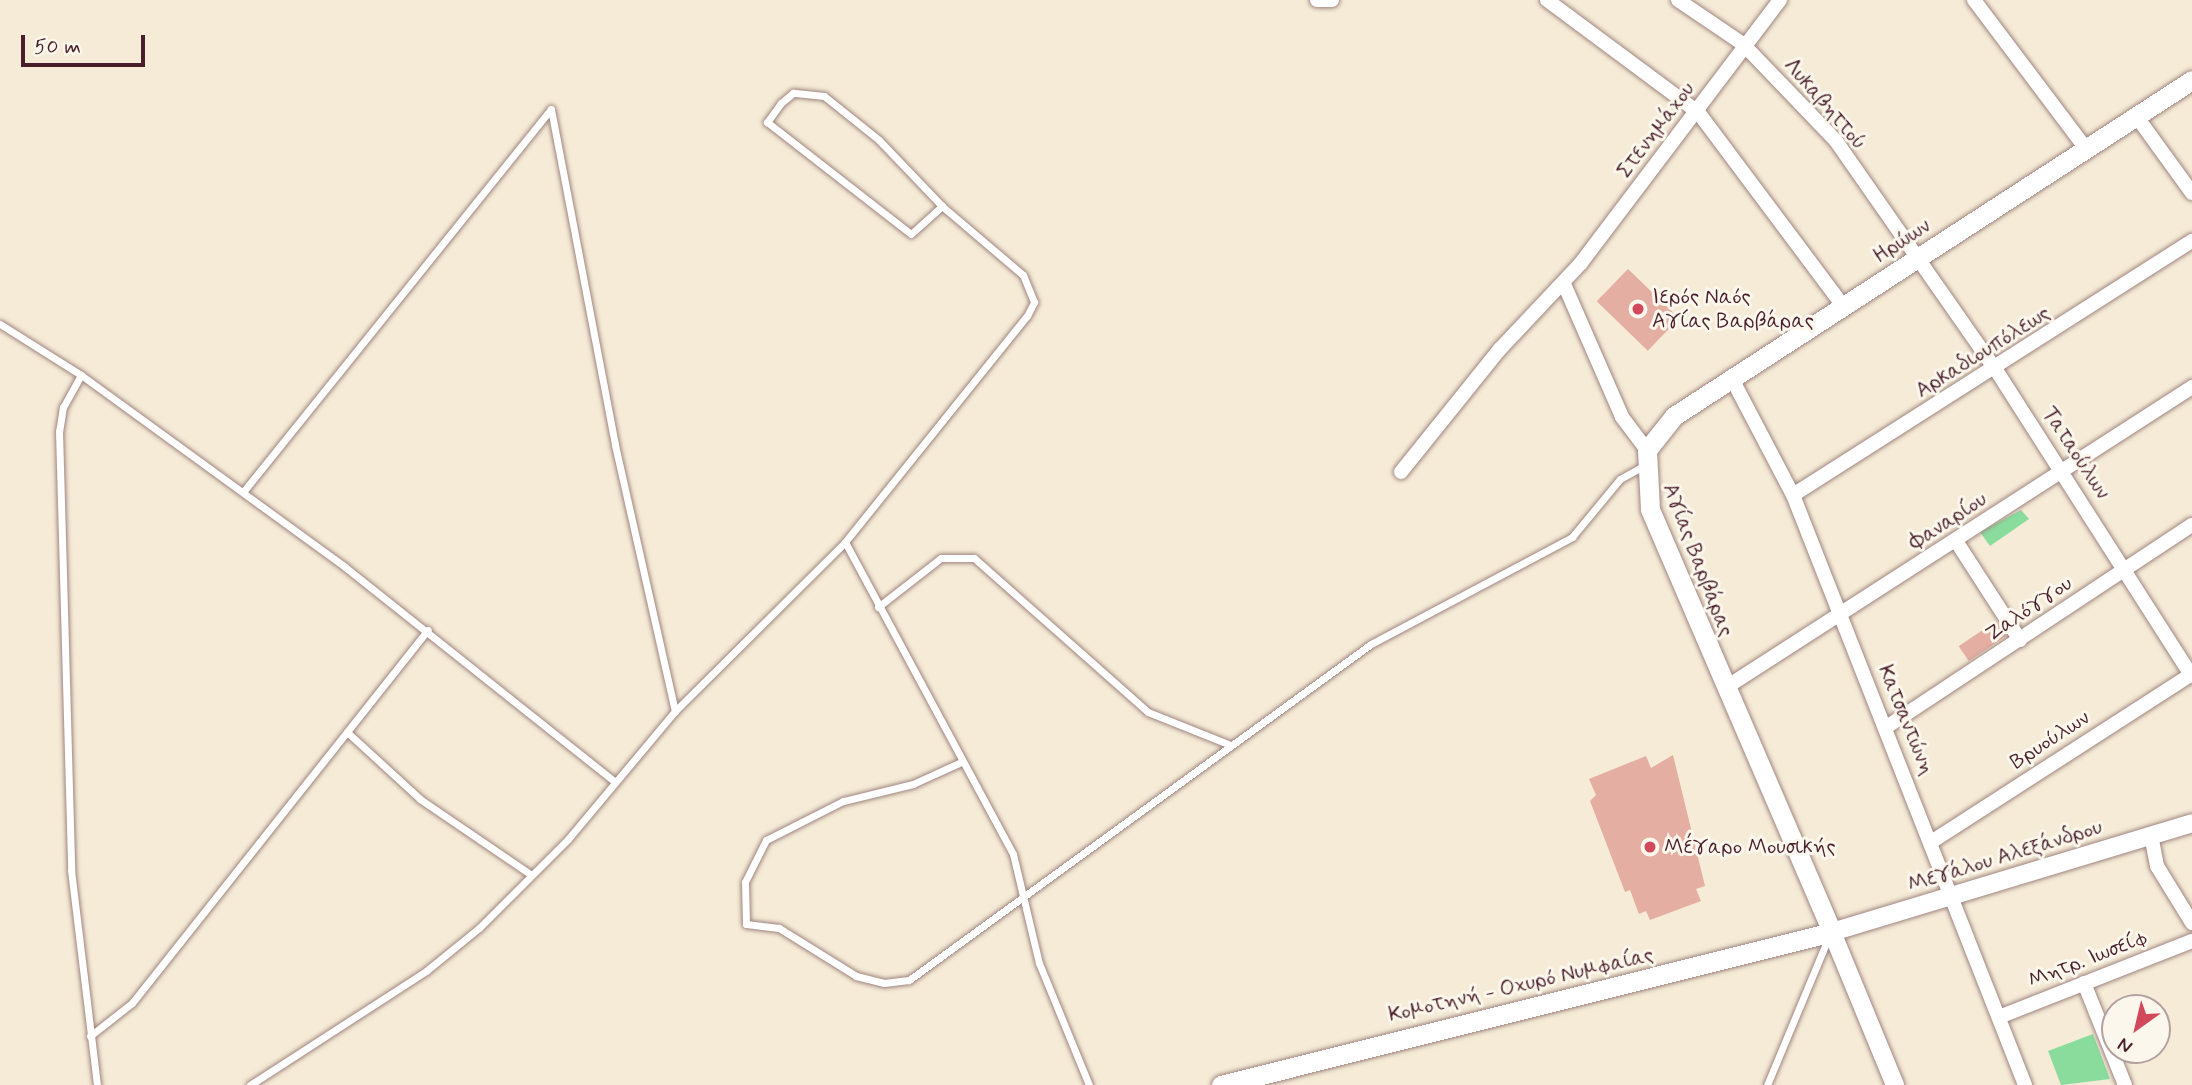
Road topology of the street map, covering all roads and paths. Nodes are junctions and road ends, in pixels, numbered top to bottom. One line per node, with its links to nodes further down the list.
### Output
1 (1547, 0): 5 (street)
2 (1678, 0): 6 (street, Λυκαβηττού)
3 (1780, 0): 6 (street, Στενημάχου)
4 (1974, 0): 10 (street)
5 (1564, 4): 8 (street)
6 (1743, 44): 8 (street, Στενημάχου); 14 (street, Λυκαβηττού)
7 (2192, 80): 9 (main road, Ηρώων)
8 (1698, 112): 15 (street, Στενημάχου); 16 (street)
9 (2137, 117): 10 (main road, Ηρώων); 11 (street)
10 (2087, 150): 14 (main road, Ηρώων)
11 (2192, 193)
12 (942, 206): 12 (lane); 29 (lane)
13 (2192, 241): 18 (street, Αρκαδιουπόλεως)
14 (1914, 260): 16 (main road, Ηρώων); 18 (street, Ταταούλων)
15 (1564, 284): 22 (street, Αγίας Βαρβάρας); 23 (street)
16 (1843, 306): 20 (main road, Ηρώων)
17 (0, 324): 19 (lane)
18 (1996, 370): 24 (street, Ταταούλων); 26 (street, Αρκαδιουπόλεως)
19 (81, 375): 25 (lane); 54 (lane)
20 (1731, 377): 22 (main road, Ηρώων); 26 (street, Κατσαντώνη)
21 (2192, 387): 24 (street, Φαναρίου)
22 (1645, 458): 36 (main road, Αγίας Βαρβάρας); 40 (lane)
23 (1401, 472)
24 (2063, 472): 28 (street, Φαναρίου); 30 (street, Ταταούλων)
25 (243, 492): 33 (lane); 37 (lane)
26 (1793, 495): 32 (street, Κατσαντώνη)
27 (2192, 525): 30 (street, Ζαλόγγου)
28 (1956, 541): 32 (street, Φαναρίου); 34 (street)
29 (845, 542): 31 (lane); 37 (lane)
30 (2127, 568): 34 (street, Ζαλόγγου); 35 (street, Ταταούλων)
31 (877, 607): 40 (lane); 41 (lane)
32 (1840, 615): 36 (street, Φαναρίου); 38 (street, Κατσαντώνη)
33 (428, 630): 39 (lane); 42 (lane)
34 (2020, 640): 38 (street, Ζαλόγγου)
35 (2192, 675): 45 (street, Βρυούλων)
36 (1725, 688): 50 (main road, Αγίας Βαρβάρας)
37 (675, 711): 42 (lane)
38 (1888, 726): 45 (street, Κατσαντώνη)
39 (347, 732): 46 (lane); 54 (lane)
40 (1228, 744): 47 (lane)
41 (959, 763): 47 (lane); 47 (lane)
42 (614, 781): 46 (lane)
43 (2192, 823): 44 (street, Μεγάλου Αλεξάνδρου)
44 (2151, 835): 48 (street, Μεγάλου Αλεξάνδρου); 49 (street)
45 (1931, 842): 48 (street, Κατσαντώνη)
46 (530, 874): 57 (lane)
47 (1026, 896): 58 (lane)
48 (1952, 897): 50 (street, Μεγάλου Αλεξάνδρου); 53 (street, Κατσαντώνη)
49 (2192, 923)
50 (1832, 932): 59 (main road, Κομοτηνή - Οχυρό Νυμφαίας); 60 (lane); 61 (street, Αγίας Βαρβάρας)
51 (2192, 941): 52 (street, Μητρ. Ιωσείφ)
52 (2084, 983): 53 (street, Μητρ. Ιωσείφ); 55 (street)
53 (1999, 1017): 62 (street, Κατσαντώνη)
54 (90, 1036): 56 (lane)
55 (2121, 1084)
56 (97, 1085)
57 (250, 1085)
58 (1089, 1085)
59 (1221, 1085)
60 (1767, 1085)
61 (1895, 1085)
62 (2025, 1085)

